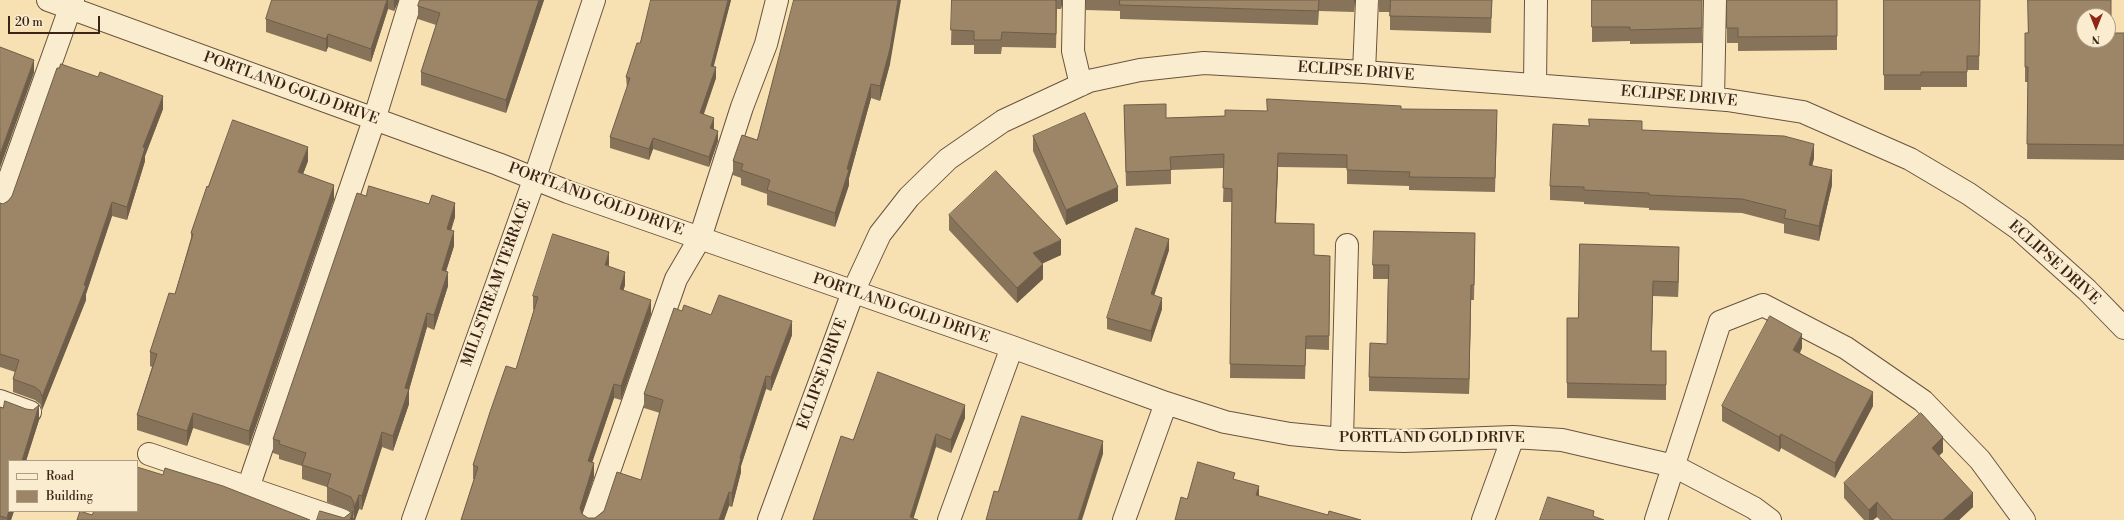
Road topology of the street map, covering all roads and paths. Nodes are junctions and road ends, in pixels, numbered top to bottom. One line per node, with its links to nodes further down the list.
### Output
1 (48, 0): 9 (street, PORTLAND GOLD DRIVE)
2 (411, 0): 14 (street)
3 (594, 0): 15 (street, MILLSTREAM TERRACE)
4 (778, 0): 17 (street)
5 (1074, 0): 11 (street)
6 (1367, 0): 10 (street)
7 (1536, 0): 12 (street)
8 (1715, 0): 13 (street)
9 (72, 4): 14 (street, PORTLAND GOLD DRIVE); 16 (street)
10 (1364, 72): 11 (street, ECLIPSE DRIVE); 12 (street, ECLIPSE DRIVE)
11 (1081, 85): 19 (street, ECLIPSE DRIVE)
12 (1535, 85): 13 (street, ECLIPSE DRIVE)
13 (1713, 99): 20 (street, ECLIPSE DRIVE)
14 (374, 120): 15 (street, PORTLAND GOLD DRIVE); 29 (street)
15 (534, 180): 17 (street, PORTLAND GOLD DRIVE); 31 (street, MILLSTREAM TERRACE)
16 (0, 206)
17 (700, 238): 19 (street, PORTLAND GOLD DRIVE); 32 (street)
18 (1347, 245): 26 (street)
19 (854, 292): 21 (street, PORTLAND GOLD DRIVE); 33 (street, ECLIPSE DRIVE)
20 (2124, 328)
21 (1012, 347): 23 (street, PORTLAND GOLD DRIVE); 34 (street)
22 (0, 401): 24 (street)
23 (1166, 403): 26 (street, PORTLAND GOLD DRIVE); 35 (street)
24 (30, 412)
25 (1513, 437): 26 (street, PORTLAND GOLD DRIVE); 28 (street, PORTLAND GOLD DRIVE); 36 (street)
26 (1342, 439)
27 (149, 454): 29 (street)
28 (1674, 466): 37 (street); 38 (street, PORTLAND GOLD DRIVE); 39 (street)
29 (248, 488): 30 (street)
30 (342, 520)
31 (413, 520)
32 (592, 520)
33 (769, 520)
34 (949, 520)
35 (1124, 520)
36 (1484, 520)
37 (1656, 520)
38 (1770, 520)
39 (2024, 520)

